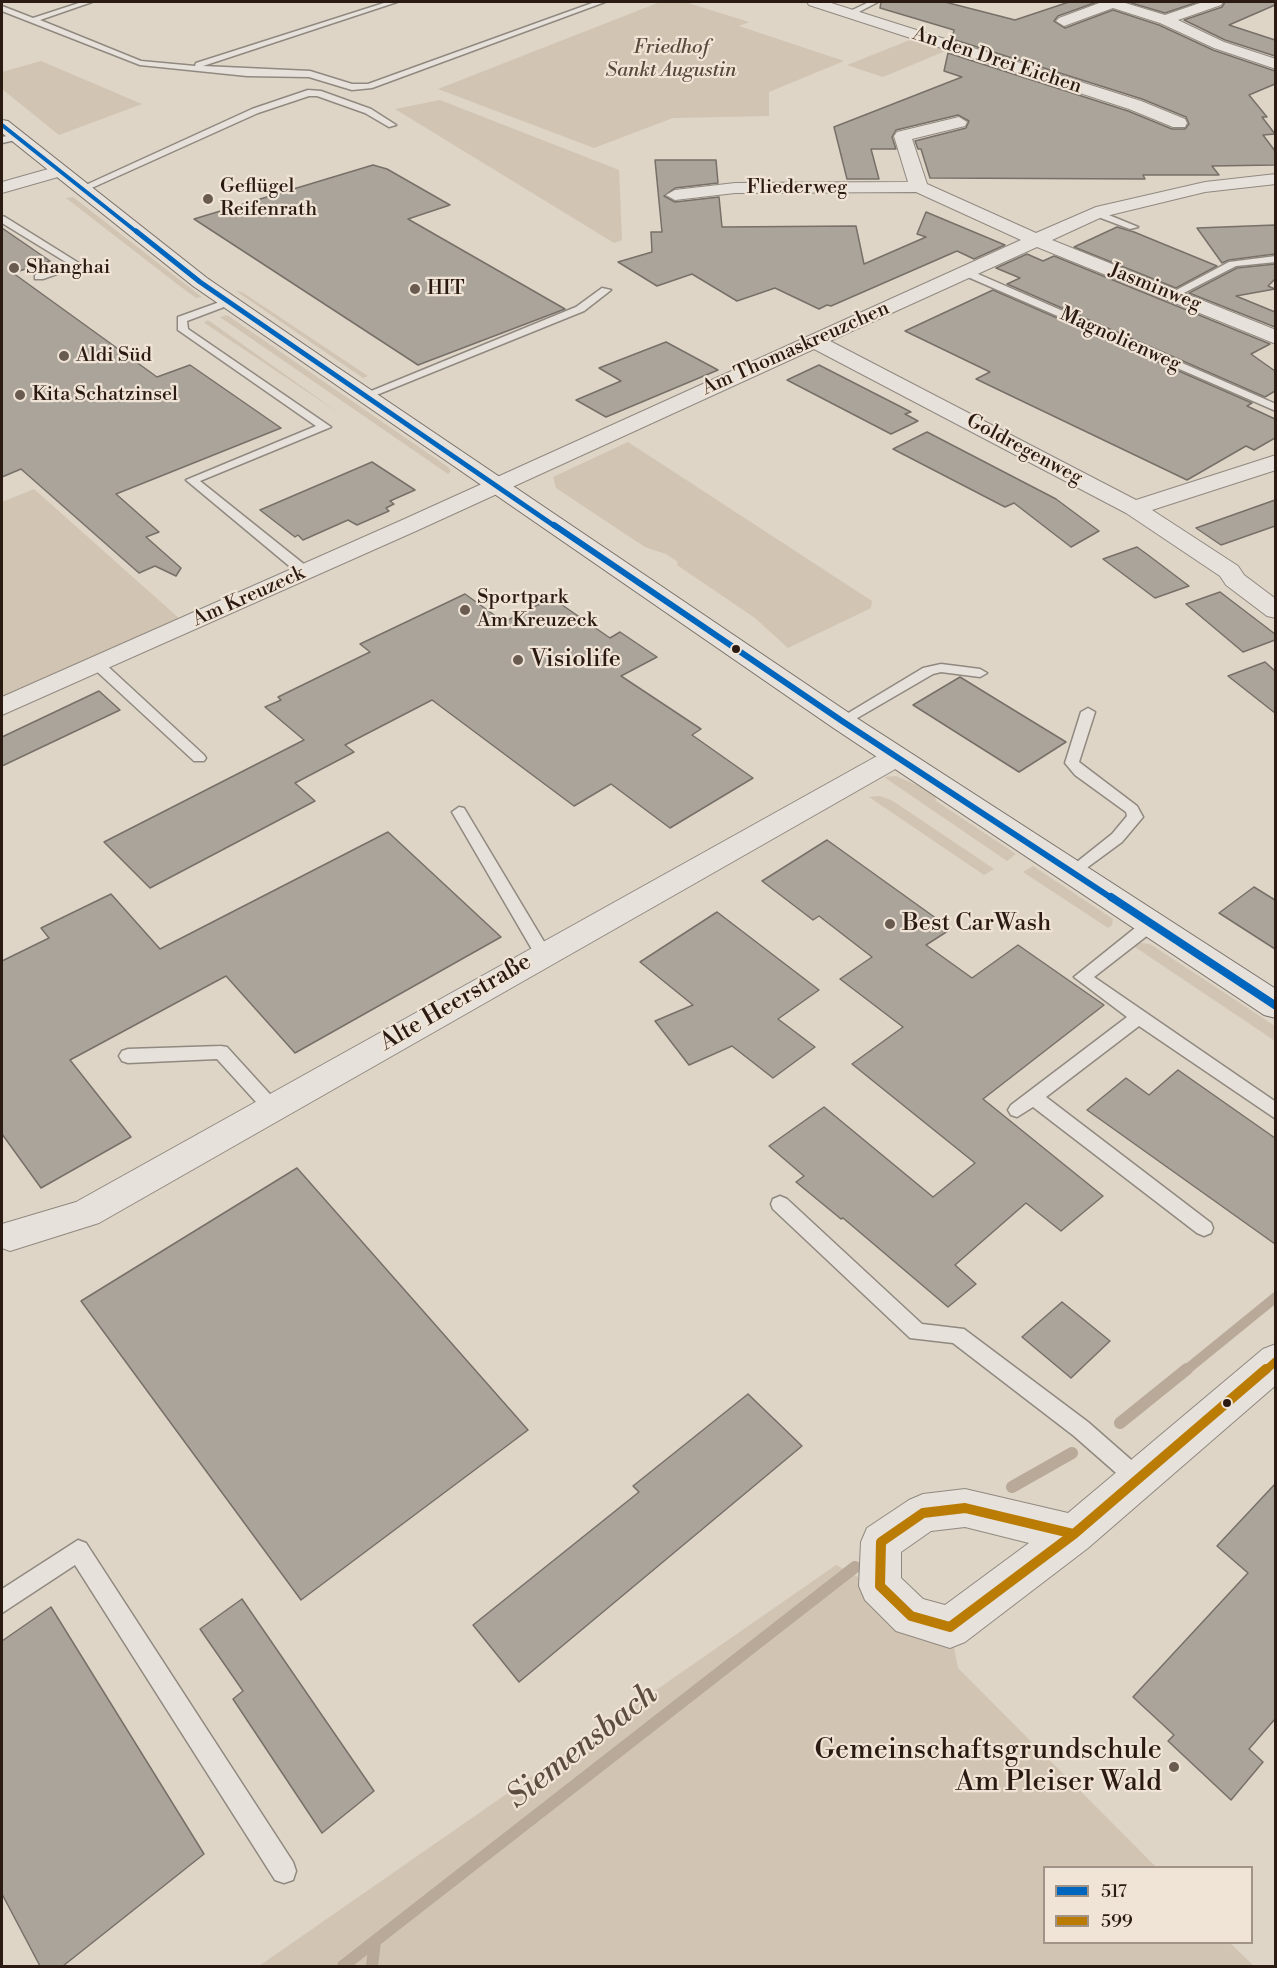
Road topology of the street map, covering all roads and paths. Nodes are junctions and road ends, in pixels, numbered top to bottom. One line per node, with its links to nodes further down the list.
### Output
1 (88, 2): 10 (lane)
2 (393, 2): 14 (lane)
3 (601, 2): 14 (lane)
4 (814, 2): 9 (street, An den Drei Eichen)
5 (874, 2): 9 (lane)
6 (1112, 2): 11 (street); 12 (street)
7 (1216, 2): 11 (street)
8 (2, 8): 10 (lane)
9 (850, 13): 17 (street, An den Drei Eichen)
10 (34, 20): 14 (lane)
11 (1165, 20): 13 (street)
12 (1064, 21)
13 (1275, 64)
14 (192, 68)
15 (277, 107): 25 (lane)
16 (959, 122): 23 (street)
17 (1179, 123)
18 (2, 125): 20 (street)
19 (392, 125): 25 (lane)
20 (9, 139): 21 (street)
21 (59, 171): 24 (street); 25 (street)
22 (1275, 179): 27 (street, Am Thomaskreuzchen)
23 (919, 187): 26 (street, Fliederweg); 30 (street, Fliederweg)
24 (2, 188)
25 (82, 189): 36 (street)
26 (675, 195)
27 (1096, 213): 29 (lane); 30 (street, Am Thomaskreuzchen)
28 (2, 219): 33 (lane)
29 (1133, 227)
30 (1034, 239): 32 (street, Am Thomaskreuzchen); 35 (street, Jasminweg)
31 (1275, 259): 35 (lane)
32 (965, 272): 38 (street, Am Thomaskreuzchen); 40 (lane, Magnolienweg)
33 (39, 278)
34 (606, 290): 39 (lane)
35 (1172, 295): 37 (street, Jasminweg)
36 (228, 302): 39 (street); 44 (lane)
37 (1275, 338)
38 (813, 340): 42 (street, Am Thomaskreuzchen); 43 (street, Goldregenweg)
39 (365, 396): 42 (street)
40 (1275, 408)
41 (1275, 462): 43 (street)
42 (496, 485): 44 (street, Am Kreuzeck); 50 (street)
43 (1134, 508): 45 (street, Goldregenweg)
44 (305, 572): 46 (street, Am Kreuzeck)
45 (1275, 611)
46 (97, 664): 48 (street, Am Kreuzeck); 52 (lane)
47 (980, 673): 50 (lane)
48 (2, 707)
49 (1088, 712): 54 (lane)
50 (842, 721): 51 (street)
51 (896, 757): 54 (street); 56 (street, Alte Heerstraße)
52 (200, 758)
53 (459, 812): 56 (lane)
54 (1073, 873): 55 (street)
55 (1151, 924): 57 (street); 58 (lane)
56 (543, 954): 61 (street, Alte Heerstraße)
57 (1275, 1006)
58 (1139, 1017): 60 (lane); 63 (lane)
59 (128, 1056): 61 (lane)
60 (1034, 1098): 62 (lane); 65 (lane)
61 (272, 1108): 66 (street, Alte Heerstraße)
62 (1017, 1110)
63 (1275, 1112)
64 (780, 1204): 68 (lane)
65 (1204, 1228)
66 (10, 1236)
67 (1275, 1361): 68 (street)
68 (1138, 1479): 69 (street)
69 (1074, 1534)
70 (2, 1602): 71 (lane)
71 (284, 1871)

